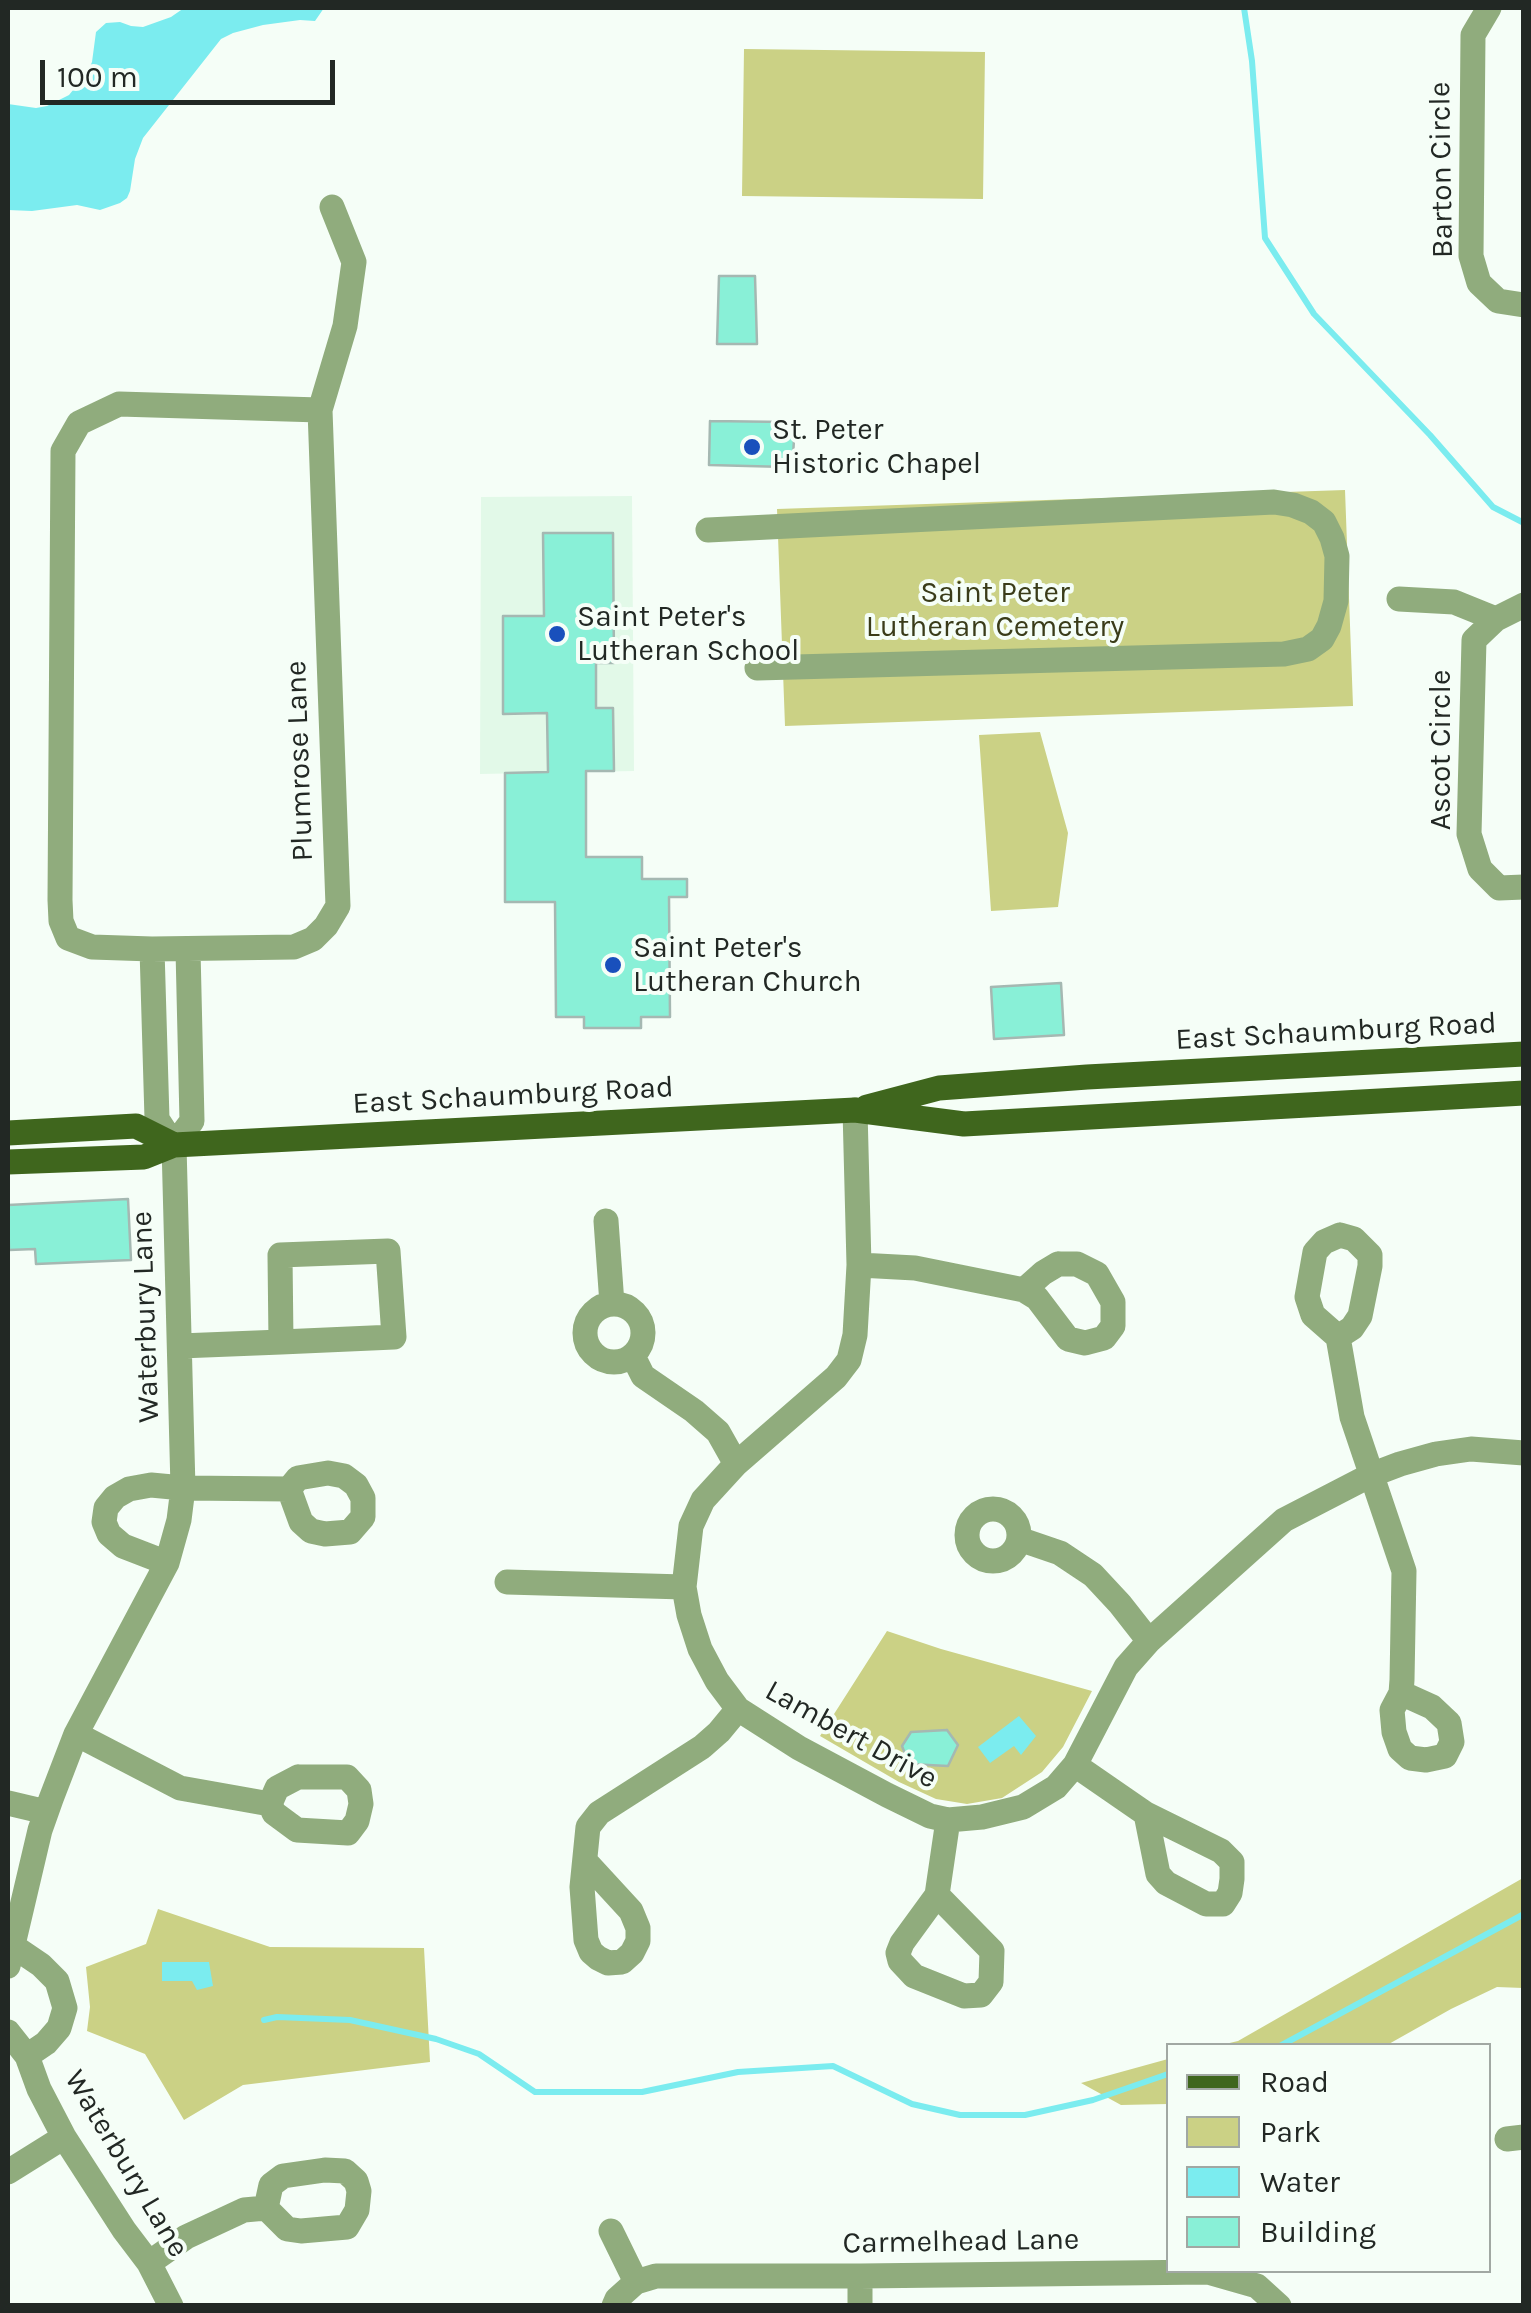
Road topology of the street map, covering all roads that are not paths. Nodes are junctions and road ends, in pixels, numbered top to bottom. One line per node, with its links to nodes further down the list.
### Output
1 (1489, 8): 3 (street, Barton Circle)
2 (332, 207): 4 (street, Plumrose Lane)
3 (1524, 305)
4 (320, 410): 11 (street, Plumrose Lane); 12 (street, Plumrose Lane)
5 (708, 530): 9 (street)
6 (1399, 600): 8 (street)
7 (1524, 605): 8 (street)
8 (1496, 619): 10 (street, Ascot Circle)
9 (757, 668)
10 (1524, 888)
11 (152, 950): 12 (street, Plumrose Lane); 17 (street, Waterbury Lane)
12 (188, 950): 17 (street, Waterbury Lane)
13 (1524, 1054): 15 (main road, East Schaumburg Road)
14 (1524, 1093): 15 (main road, East Schaumburg Road)
15 (855, 1110): 17 (main road, East Schaumburg Road); 20 (street, Lambert Drive)
16 (8, 1133): 17 (main road, East Schaumburg Road)
17 (174, 1145): 18 (main road, East Schaumburg Road); 25 (street, Waterbury Lane)
18 (8, 1162)
19 (606, 1221): 22 (street)
20 (859, 1265): 21 (street); 28 (street, Lambert Drive)
21 (1024, 1290)
22 (612, 1304): 26 (street); 26 (street)
23 (1338, 1337): 29 (street)
24 (281, 1342): 24 (street); 25 (street)
25 (180, 1346): 30 (street, Waterbury Lane)
26 (633, 1356): 28 (street)
27 (1524, 1453): 29 (street, Lambert Drive)
28 (736, 1464): 35 (street, Lambert Drive)
29 (1372, 1475): 36 (street, Lambert Drive); 37 (street)
30 (184, 1488): 31 (street); 33 (street, Waterbury Lane); 33 (street)
31 (289, 1489)
32 (1020, 1539): 36 (street)
33 (167, 1562): 39 (street, Waterbury Lane)
34 (508, 1582): 35 (street)
35 (684, 1587): 38 (street, Lambert Drive)
36 (1149, 1641): 40 (street, Lambert Drive)
37 (1401, 1692)
38 (738, 1709): 45 (street, Lambert Drive); 46 (street)
39 (76, 1734): 42 (street); 43 (street, Waterbury Lane)
40 (1075, 1765): 44 (street); 45 (street, Lambert Drive)
41 (8, 1803): 43 (street)
42 (270, 1804)
43 (46, 1812): 47 (street, Waterbury Lane)
44 (1146, 1814)
45 (948, 1820): 48 (street)
46 (585, 1861)
47 (19, 1868): 49 (street, Waterbury Lane)
48 (937, 1895)
49 (10, 1956): 51 (street, Waterbury Lane)
50 (8, 2032): 51 (street, Waterbury Lane)
51 (27, 2056): 52 (street, Waterbury Lane)
52 (64, 2137): 53 (street); 56 (street, Waterbury Lane)
53 (8, 2172)
54 (266, 2208): 56 (street)
55 (611, 2232): 60 (street)
56 (149, 2264): 61 (street, Waterbury Lane)
57 (1166, 2272): 59 (street, Carmelhead Lane)
58 (1230, 2274): 64 (street, Carmelhead Lane)
59 (860, 2276): 60 (street, Carmelhead Lane); 63 (street)
60 (636, 2282): 62 (street)
61 (170, 2306)
62 (614, 2306)
63 (860, 2306)
64 (1279, 2306)

